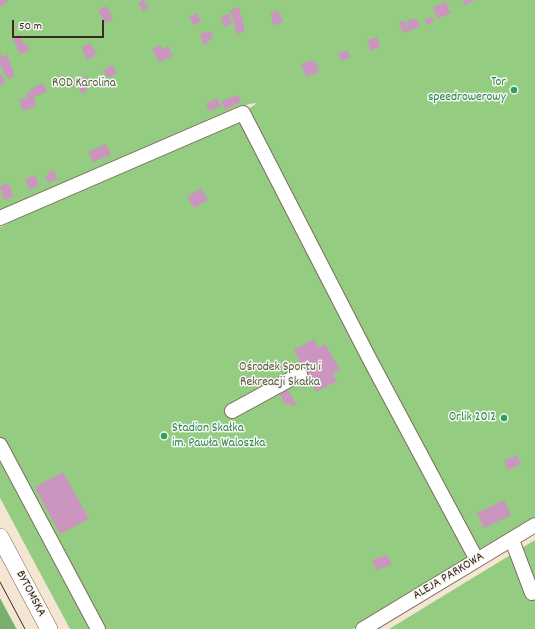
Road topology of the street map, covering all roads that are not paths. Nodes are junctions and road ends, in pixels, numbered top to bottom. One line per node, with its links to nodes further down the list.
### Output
1 (0, 218): 8 (street)
2 (300, 374): 3 (street)
3 (232, 411)
4 (0, 445): 11 (street)
5 (535, 525): 7 (street, ALEJA PARKOWA)
6 (0, 537): 10 (main road, BYTOMSKA)
7 (512, 540): 8 (street, ALEJA PARKOWA); 9 (street)
8 (477, 560): 12 (street, ALEJA PARKOWA)
9 (532, 593)
10 (49, 629)
11 (98, 629)
12 (363, 629)

